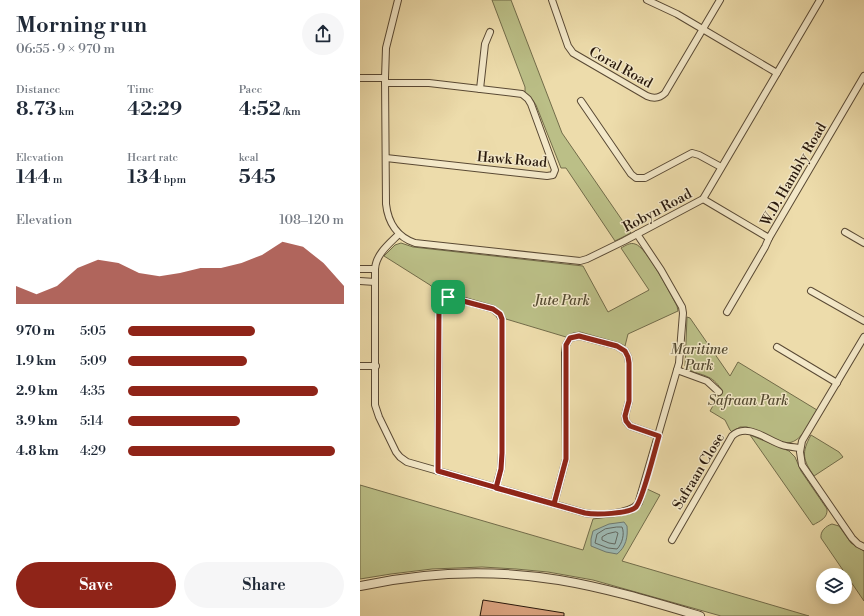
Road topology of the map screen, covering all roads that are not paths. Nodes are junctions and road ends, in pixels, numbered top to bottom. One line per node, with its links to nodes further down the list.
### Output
1 (398, 0): 11 (street)
2 (552, 0): 6 (street, Coral Road)
3 (647, 0): 6 (street)
4 (720, 0): 6 (street, Coral Road)
5 (820, 0): 8 (street, Robyn Road)
6 (703, 30): 8 (street)
7 (490, 32): 12 (street)
8 (777, 73): 15 (street, Robyn Road)
9 (864, 76): 20 (street, W.D. Hambly Road)
10 (360, 78): 11 (street, Hawk Road)
11 (385, 81): 12 (street, Hawk Road); 14 (street)
12 (480, 89): 14 (street, Hawk Road)
13 (581, 101): 15 (street)
14 (386, 158): 18 (street)
15 (721, 167): 16 (street, Robyn Road)
16 (703, 199): 19 (street, Robyn Road); 20 (street, W.D. Hambly Road)
17 (845, 232): 21 (street)
18 (399, 234): 19 (street, Robyn Road); 23 (street)
19 (637, 234): 33 (street)
20 (769, 238): 27 (street)
21 (864, 243)
22 (360, 269): 23 (street)
23 (375, 269): 25 (street)
24 (360, 281): 25 (street)
25 (375, 282): 32 (street)
26 (811, 291): 28 (street)
27 (727, 312)
28 (864, 321)
29 (864, 337): 34 (street)
30 (777, 348): 34 (street)
31 (360, 366): 32 (street)
32 (376, 366): 38 (street)
33 (677, 370): 35 (street); 36 (street)
34 (837, 383): 37 (street)
35 (719, 392)
36 (659, 436): 40 (street); 40 (street)
37 (800, 448): 41 (street, Safraan Close); 42 (street)
38 (438, 471): 39 (street); 39 (street)
39 (496, 488): 40 (street)
40 (554, 504)
41 (672, 540)
42 (864, 547)
43 (360, 586): 44 (street)
44 (700, 616)

